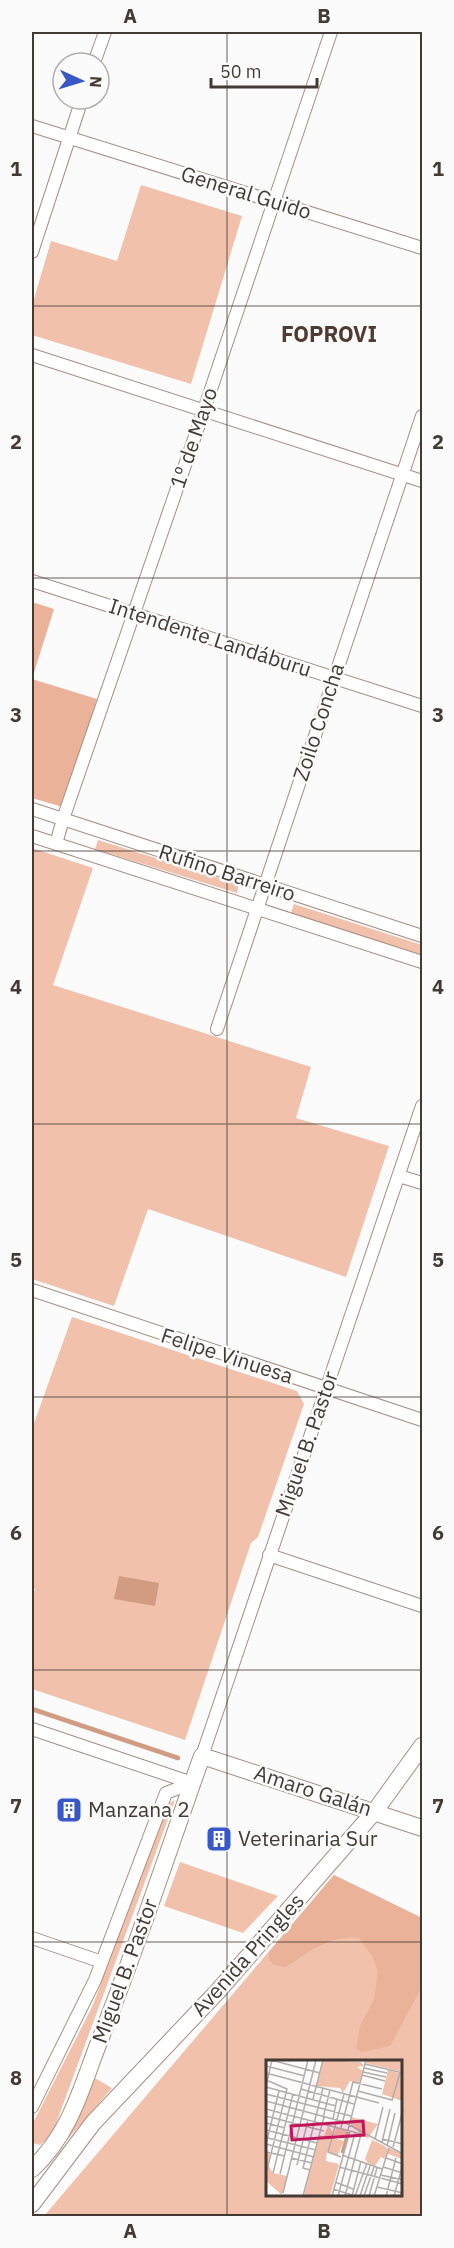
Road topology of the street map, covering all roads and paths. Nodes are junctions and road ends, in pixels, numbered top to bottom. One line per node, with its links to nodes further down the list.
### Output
1 (105, 32): 3 (street)
2 (331, 32): 7 (street, 1º de Mayo)
3 (98, 51)
4 (78, 111): 6 (street)
5 (32, 126): 6 (street, General Guido)
6 (69, 138): 7 (street, General Guido); 9 (street)
7 (273, 202): 8 (street, General Guido); 11 (street, 1º de Mayo)
8 (423, 248)
9 (32, 252)
10 (32, 355): 11 (street)
11 (204, 411): 13 (street); 16 (street, 1º de Mayo)
12 (423, 416): 13 (street, Zoilo Concha)
13 (402, 475): 14 (street); 17 (street, Zoilo Concha)
14 (423, 481)
15 (32, 581): 16 (street, Intendente Landáburu)
16 (133, 614): 17 (street, Intendente Landáburu); 20 (street, 1º de Mayo)
17 (334, 678): 18 (street, Intendente Landáburu); 23 (street, Zoilo Concha)
18 (423, 706)
19 (32, 809): 20 (street, Rufino Barreiro)
20 (63, 819): 22 (street, 1º de Mayo); 23 (street, Rufino Barreiro)
21 (32, 836): 22 (street, Rufino Barreiro)
22 (56, 844): 24 (street, Rufino Barreiro)
23 (265, 885): 24 (street, Zoilo Concha); 25 (street, Rufino Barreiro)
24 (256, 909): 26 (street, Rufino Barreiro); 27 (street, Zoilo Concha)
25 (423, 936)
26 (423, 962)
27 (217, 1029)
28 (423, 1106): 29 (street, Miguel B. Pastor)
29 (399, 1176): 30 (street); 32 (street, Miguel B. Pastor)
30 (423, 1184)
31 (32, 1290): 32 (street, Felipe Vinuesa)
32 (327, 1389): 33 (street, Felipe Vinuesa); 34 (street, Miguel B. Pastor)
33 (423, 1420)
34 (269, 1555): 35 (street); 38 (street, Miguel B. Pastor)
35 (423, 1605)
36 (32, 1729): 39 (street)
37 (423, 1746): 40 (street, Avenida Pringles)
38 (202, 1756): 39 (street, Miguel B. Pastor); 40 (street, Amaro Galán)
39 (192, 1783): 43 (street, Miguel B. Pastor); 45 (street, Miguel B. Pastor)
40 (375, 1811): 41 (street, Amaro Galán); 46 (street, Avenida Pringles)
41 (423, 1828)
42 (32, 1938): 43 (street)
43 (102, 1962): 44 (street, Miguel B. Pastor)
44 (32, 2107)
45 (40, 2152): 46 (street); 47 (street, Miguel B. Pastor)
46 (66, 2159): 48 (street, Avenida Pringles)
47 (32, 2169)
48 (32, 2204)

